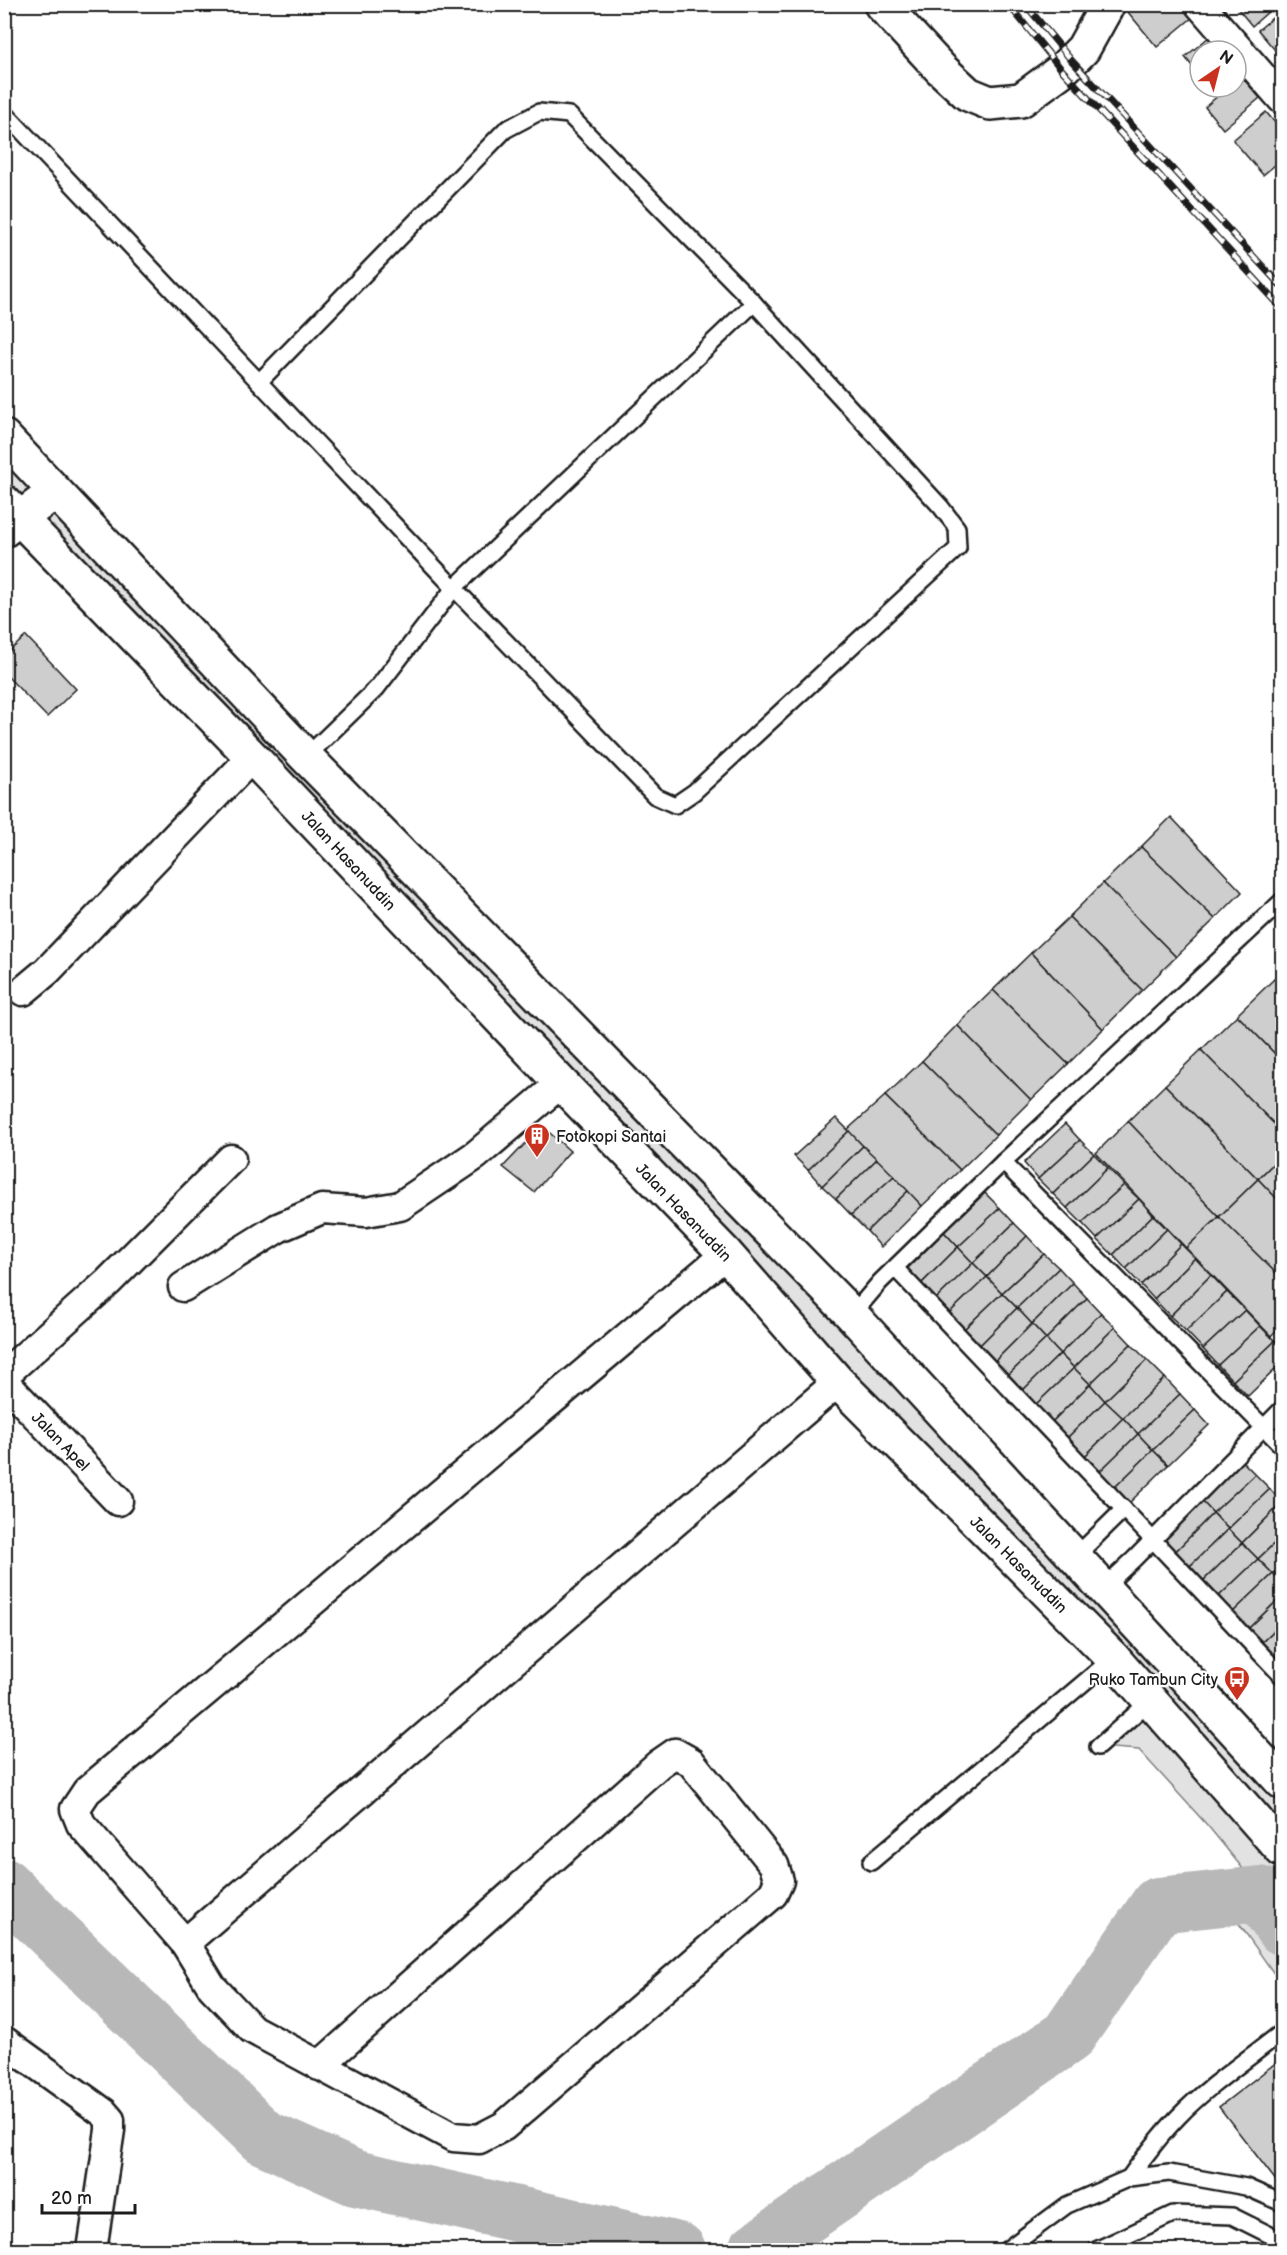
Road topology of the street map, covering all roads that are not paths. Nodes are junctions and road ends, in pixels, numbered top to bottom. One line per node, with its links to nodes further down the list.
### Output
1 (880, 4): 2 (main road)
2 (1108, 4)
3 (1199, 4): 4 (street)
4 (1282, 99)
5 (4, 112): 7 (lane)
6 (754, 303): 7 (lane); 11 (lane); 11 (lane)
7 (259, 382): 11 (lane)
8 (4, 437): 9 (main road)
9 (55, 492): 10 (main road); 13 (main road)
10 (10, 517): 12 (main road, Jalan Hasanuddin)
11 (453, 588): 13 (lane)
12 (252, 757): 15 (street); 16 (main road, Jalan Hasanuddin)
13 (306, 757): 22 (main road)
14 (1282, 901): 18 (lane)
15 (23, 992)
16 (561, 1083): 19 (main road, Jalan Hasanuddin); 21 (street)
17 (231, 1159): 23 (street)
18 (1003, 1162): 20 (lane); 27 (lane)
19 (726, 1254): 25 (main road, Jalan Hasanuddin); 41 (street)
20 (895, 1268): 22 (lane); 30 (lane)
21 (183, 1287)
22 (852, 1315): 32 (main road)
23 (4, 1375)
24 (4, 1382): 29 (street, Jalan Apel)
25 (827, 1392): 34 (main road, Jalan Hasanuddin); 41 (street)
26 (1282, 1409): 27 (lane)
27 (1264, 1428): 28 (lane); 31 (lane)
28 (1282, 1446)
29 (118, 1501)
30 (1125, 1509): 31 (lane); 32 (lane)
31 (1154, 1540): 33 (lane); 35 (lane)
32 (1075, 1557): 33 (main road)
33 (1103, 1588): 38 (main road)
34 (1113, 1658): 36 (main road, Jalan Hasanuddin); 40 (lane)
35 (1282, 1676)
36 (1151, 1700): 37 (lane); 39 (main road, Jalan Hasanuddin)
37 (1098, 1748)
38 (1282, 1782)
39 (1282, 1850)
40 (871, 1862)
41 (186, 1943): 44 (street)
42 (1282, 2032): 45 (lane)
43 (4, 2041): 48 (street)
44 (319, 2066): 44 (street)
45 (1128, 2178): 46 (lane); 49 (lane)
46 (1282, 2203)
47 (1282, 2241): 50 (lane)
48 (92, 2250)
49 (1006, 2250)
50 (1096, 2250)

